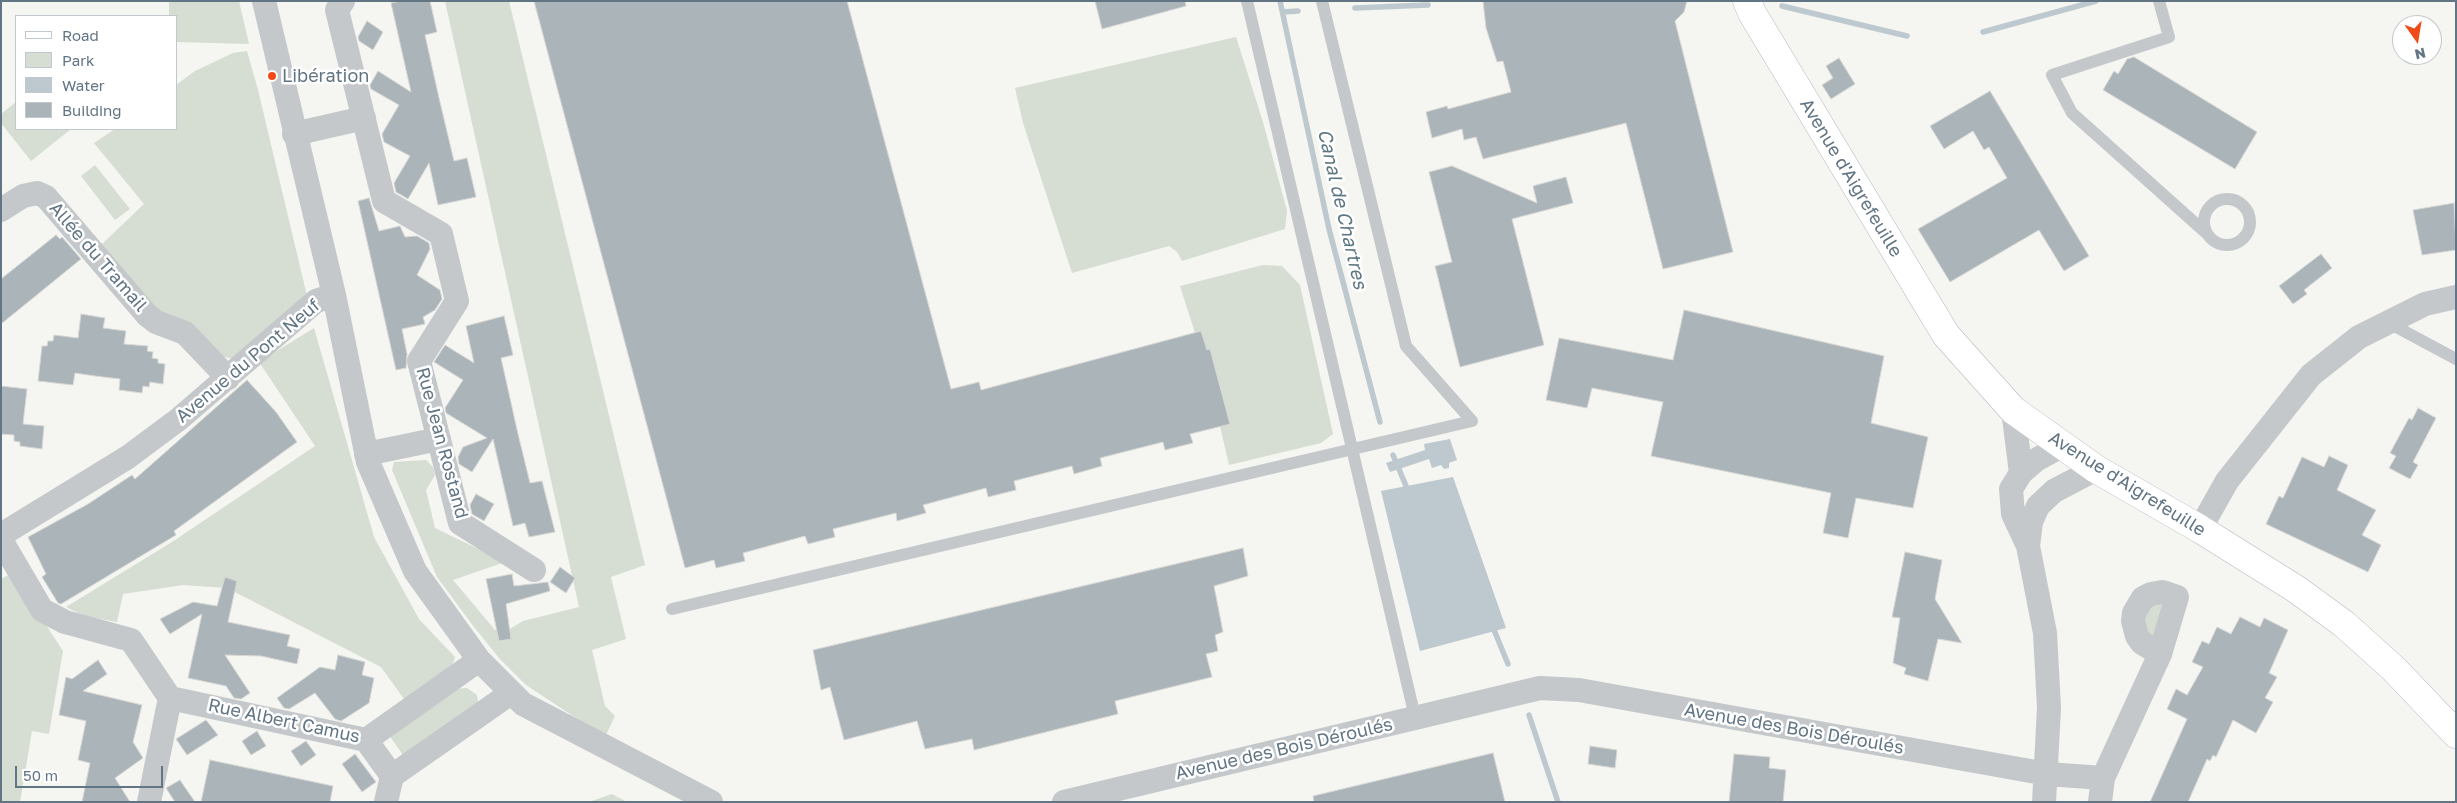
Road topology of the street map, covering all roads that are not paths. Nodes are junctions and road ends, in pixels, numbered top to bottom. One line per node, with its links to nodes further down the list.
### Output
1 (264, 1): 8 (street)
2 (343, 1): 7 (street, Rue Jean Rostand)
3 (1248, 1): 19 (lane)
4 (1322, 1): 19 (lane)
5 (2159, 1): 10 (lane)
6 (1749, 7): 16 (main road, Avenue d'Aigrefeuille)
7 (364, 118): 8 (street); 17 (street, Rue Jean Rostand)
8 (294, 134): 11 (street)
9 (1, 210): 15 (street, Allée du Tramail)
10 (2205, 232)
11 (334, 295): 15 (street, Avenue du Pont Neuf); 20 (street, Avenue du Pont Neuf)
12 (2456, 298): 13 (street)
13 (2387, 322): 14 (lane); 23 (street)
14 (2456, 360)
15 (228, 378): 24 (street, Avenue du Pont Neuf)
16 (2014, 410): 18 (main road, Avenue d'Aigrefeuille); 22 (street)
17 (439, 439): 20 (street); 27 (street, Rue Jean Rostand)
18 (2063, 445): 21 (main road, Avenue d'Aigrefeuille); 22 (street)
19 (1352, 450): 28 (lane); 33 (lane)
20 (366, 454): 30 (street, Avenue du Pont Neuf)
21 (2096, 469): 23 (main road, Avenue d'Aigrefeuille); 26 (street)
22 (2021, 473): 26 (street)
23 (2200, 529): 34 (main road, Avenue d'Aigrefeuille)
24 (1, 535)
25 (1, 540): 32 (street)
26 (2028, 546): 36 (street)
27 (534, 570)
28 (672, 609)
29 (2160, 654): 38 (street)
30 (479, 660): 31 (street, Avenue du Pont Neuf); 35 (street, Rue Albert Camus)
31 (511, 693): 37 (street); 41 (street, Avenue du Pont Neuf)
32 (170, 698): 35 (street, Rue Albert Camus); 39 (street)
33 (1416, 718): 36 (street, Avenue des Bois Déroulés); 42 (street, Avenue des Bois Déroulés)
34 (2456, 734)
35 (366, 740): 37 (street)
36 (2047, 774): 38 (street, Avenue des Bois Déroulés); 43 (street)
37 (392, 776): 40 (street)
38 (2103, 778): 44 (street)
39 (149, 802)
40 (386, 802)
41 (710, 802)
42 (1064, 802)
43 (2044, 802)
44 (2100, 802)

